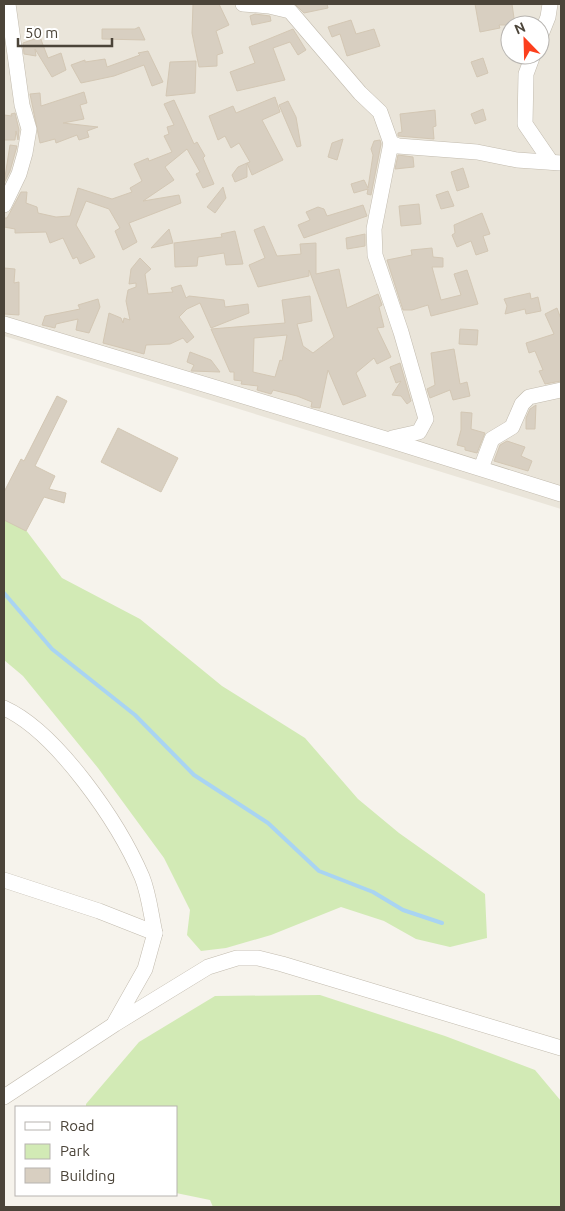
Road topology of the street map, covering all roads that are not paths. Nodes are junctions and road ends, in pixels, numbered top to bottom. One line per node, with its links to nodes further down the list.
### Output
1 (8, 4): 7 (street)
2 (243, 4): 3 (street)
3 (289, 7): 5 (street)
4 (529, 65): 6 (street)
5 (391, 142): 6 (street); 10 (street)
6 (556, 162)
7 (4, 205)
8 (4, 324): 10 (street)
9 (561, 390): 11 (street)
10 (389, 440): 11 (street)
11 (481, 468): 12 (street)
12 (561, 494)
13 (4, 708): 15 (street)
14 (4, 880): 15 (street)
15 (155, 933): 16 (street)
16 (115, 1024): 17 (street); 18 (street)
17 (561, 1048)
18 (4, 1097)

